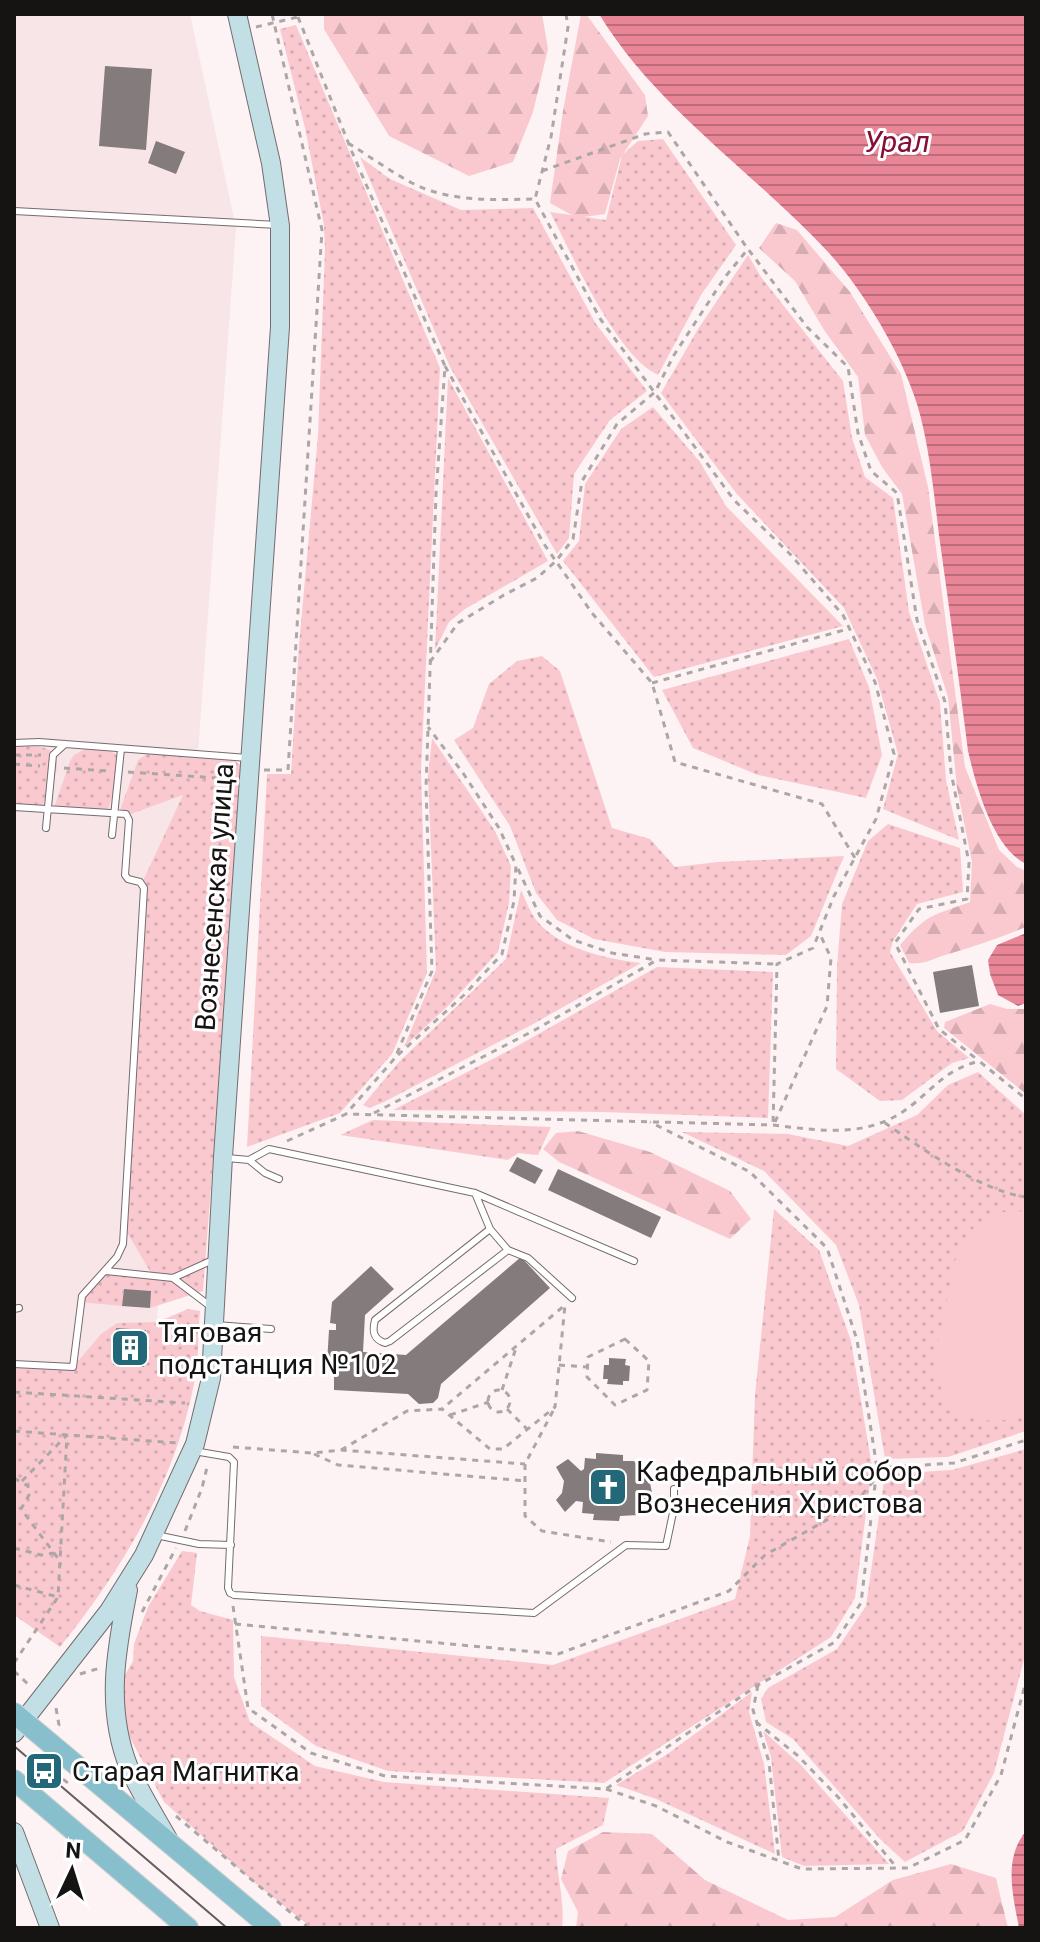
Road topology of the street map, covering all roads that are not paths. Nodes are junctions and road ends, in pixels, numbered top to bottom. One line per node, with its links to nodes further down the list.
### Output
1 (239, 23): 3 (main road, Вознесенская улица)
2 (14, 211): 3 (lane)
3 (280, 226): 7 (main road, Вознесенская улица)
4 (14, 743): 5 (lane)
5 (65, 744): 6 (lane); 9 (lane)
6 (121, 749): 7 (lane); 10 (lane)
7 (252, 759): 13 (main road, Вознесенская улица)
8 (14, 807): 9 (lane)
9 (47, 808): 10 (lane); 11 (lane)
10 (114, 813): 12 (lane); 21 (lane)
11 (46, 828)
12 (112, 835)
13 (223, 1157): 14 (lane); 19 (main road, Вознесенская улица)
14 (249, 1160): 15 (lane); 16 (lane)
15 (279, 1179)
16 (475, 1193): 17 (lane); 20 (lane)
17 (490, 1229): 18 (lane); 18 (lane)
18 (508, 1250): 23 (lane)
19 (218, 1258): 22 (lane); 24 (main road, Вознесенская улица)
20 (634, 1261)
21 (106, 1271): 22 (lane); 26 (lane)
22 (173, 1278): 24 (lane)
23 (572, 1298)
24 (216, 1318): 25 (lane); 27 (main road, Вознесенская улица)
25 (271, 1329)
26 (14, 1364)
27 (193, 1448): 29 (main road, Вознесенская улица); 30 (lane)
28 (674, 1489): 30 (lane)
29 (155, 1535): 30 (lane); 31 (main road, Вознесенская улица)
30 (231, 1545)
31 (130, 1577): 32 (main road, Вознесенская улица); 35 (main road)
32 (17, 1722): 35 (main road)
33 (14, 1780): 37 (main road)
34 (14, 1832): 36 (main road)
35 (173, 1848): 38 (main road)
36 (50, 1928)
37 (188, 1928)
38 (271, 1928)

